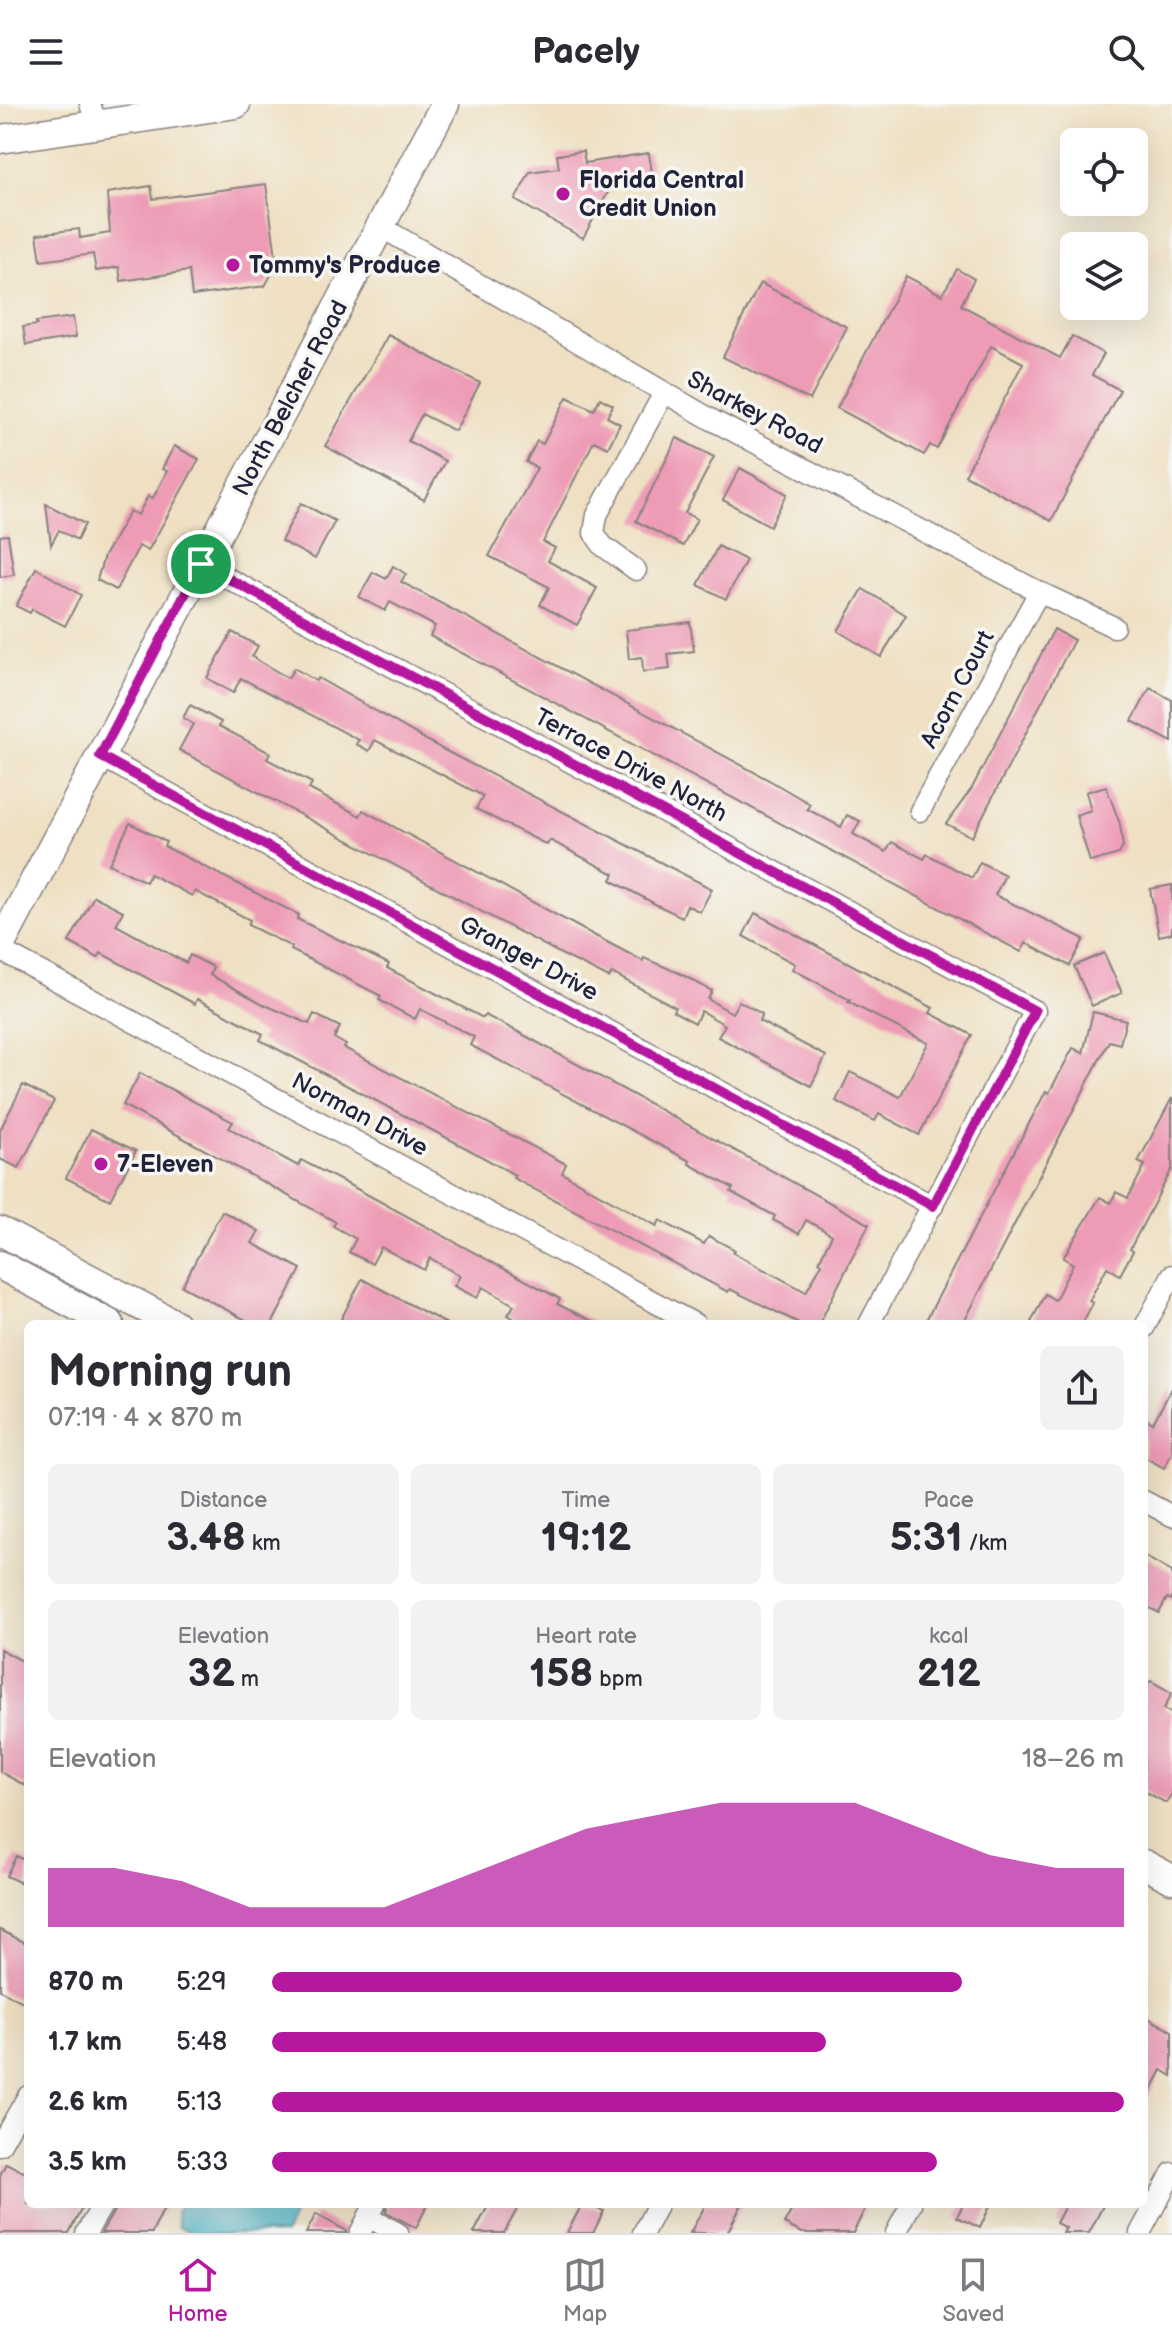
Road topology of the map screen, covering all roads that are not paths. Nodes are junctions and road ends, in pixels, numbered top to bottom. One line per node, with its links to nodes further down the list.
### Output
1 (236, 104): 3 (main road)
2 (445, 104): 5 (main road, North Belcher Road)
3 (93, 115): 4 (main road)
4 (0, 139)
5 (381, 227): 6 (street, Sharkey Road); 7 (main road, North Belcher Road)
6 (664, 393): 8 (street); 9 (street, Sharkey Road)
7 (201, 564): 11 (main road, North Belcher Road); 14 (street, Terrace Drive North)
8 (636, 570)
9 (1039, 592): 10 (street, Sharkey Road); 12 (street, Acorn Court)
10 (1114, 627)
11 (100, 756): 13 (main road, North Belcher Road); 14 (street, Granger Drive)
12 (920, 811)
13 (0, 948): 20 (street, Norman Drive)
14 (933, 1206): 21 (street)
15 (0, 1231): 19 (main road)
16 (0, 1265): 18 (main road)
17 (1172, 1275): 22 (street)
18 (103, 1320)
19 (167, 1320)
20 (688, 1320)
21 (871, 1320)
22 (1148, 1320)
23 (1148, 1503): 24 (street)
24 (1172, 1516)
25 (1148, 1866): 26 (main road)
26 (1172, 1879)
27 (24, 2103): 28 (street)
28 (0, 2145)
29 (1172, 2173): 38 (street)
30 (101, 2208): 34 (street)
31 (656, 2208): 36 (street)
32 (909, 2208): 37 (street)
33 (368, 2218): 35 (street)
34 (86, 2233)
35 (398, 2233)
36 (643, 2233)
37 (896, 2233)
38 (1140, 2233)

